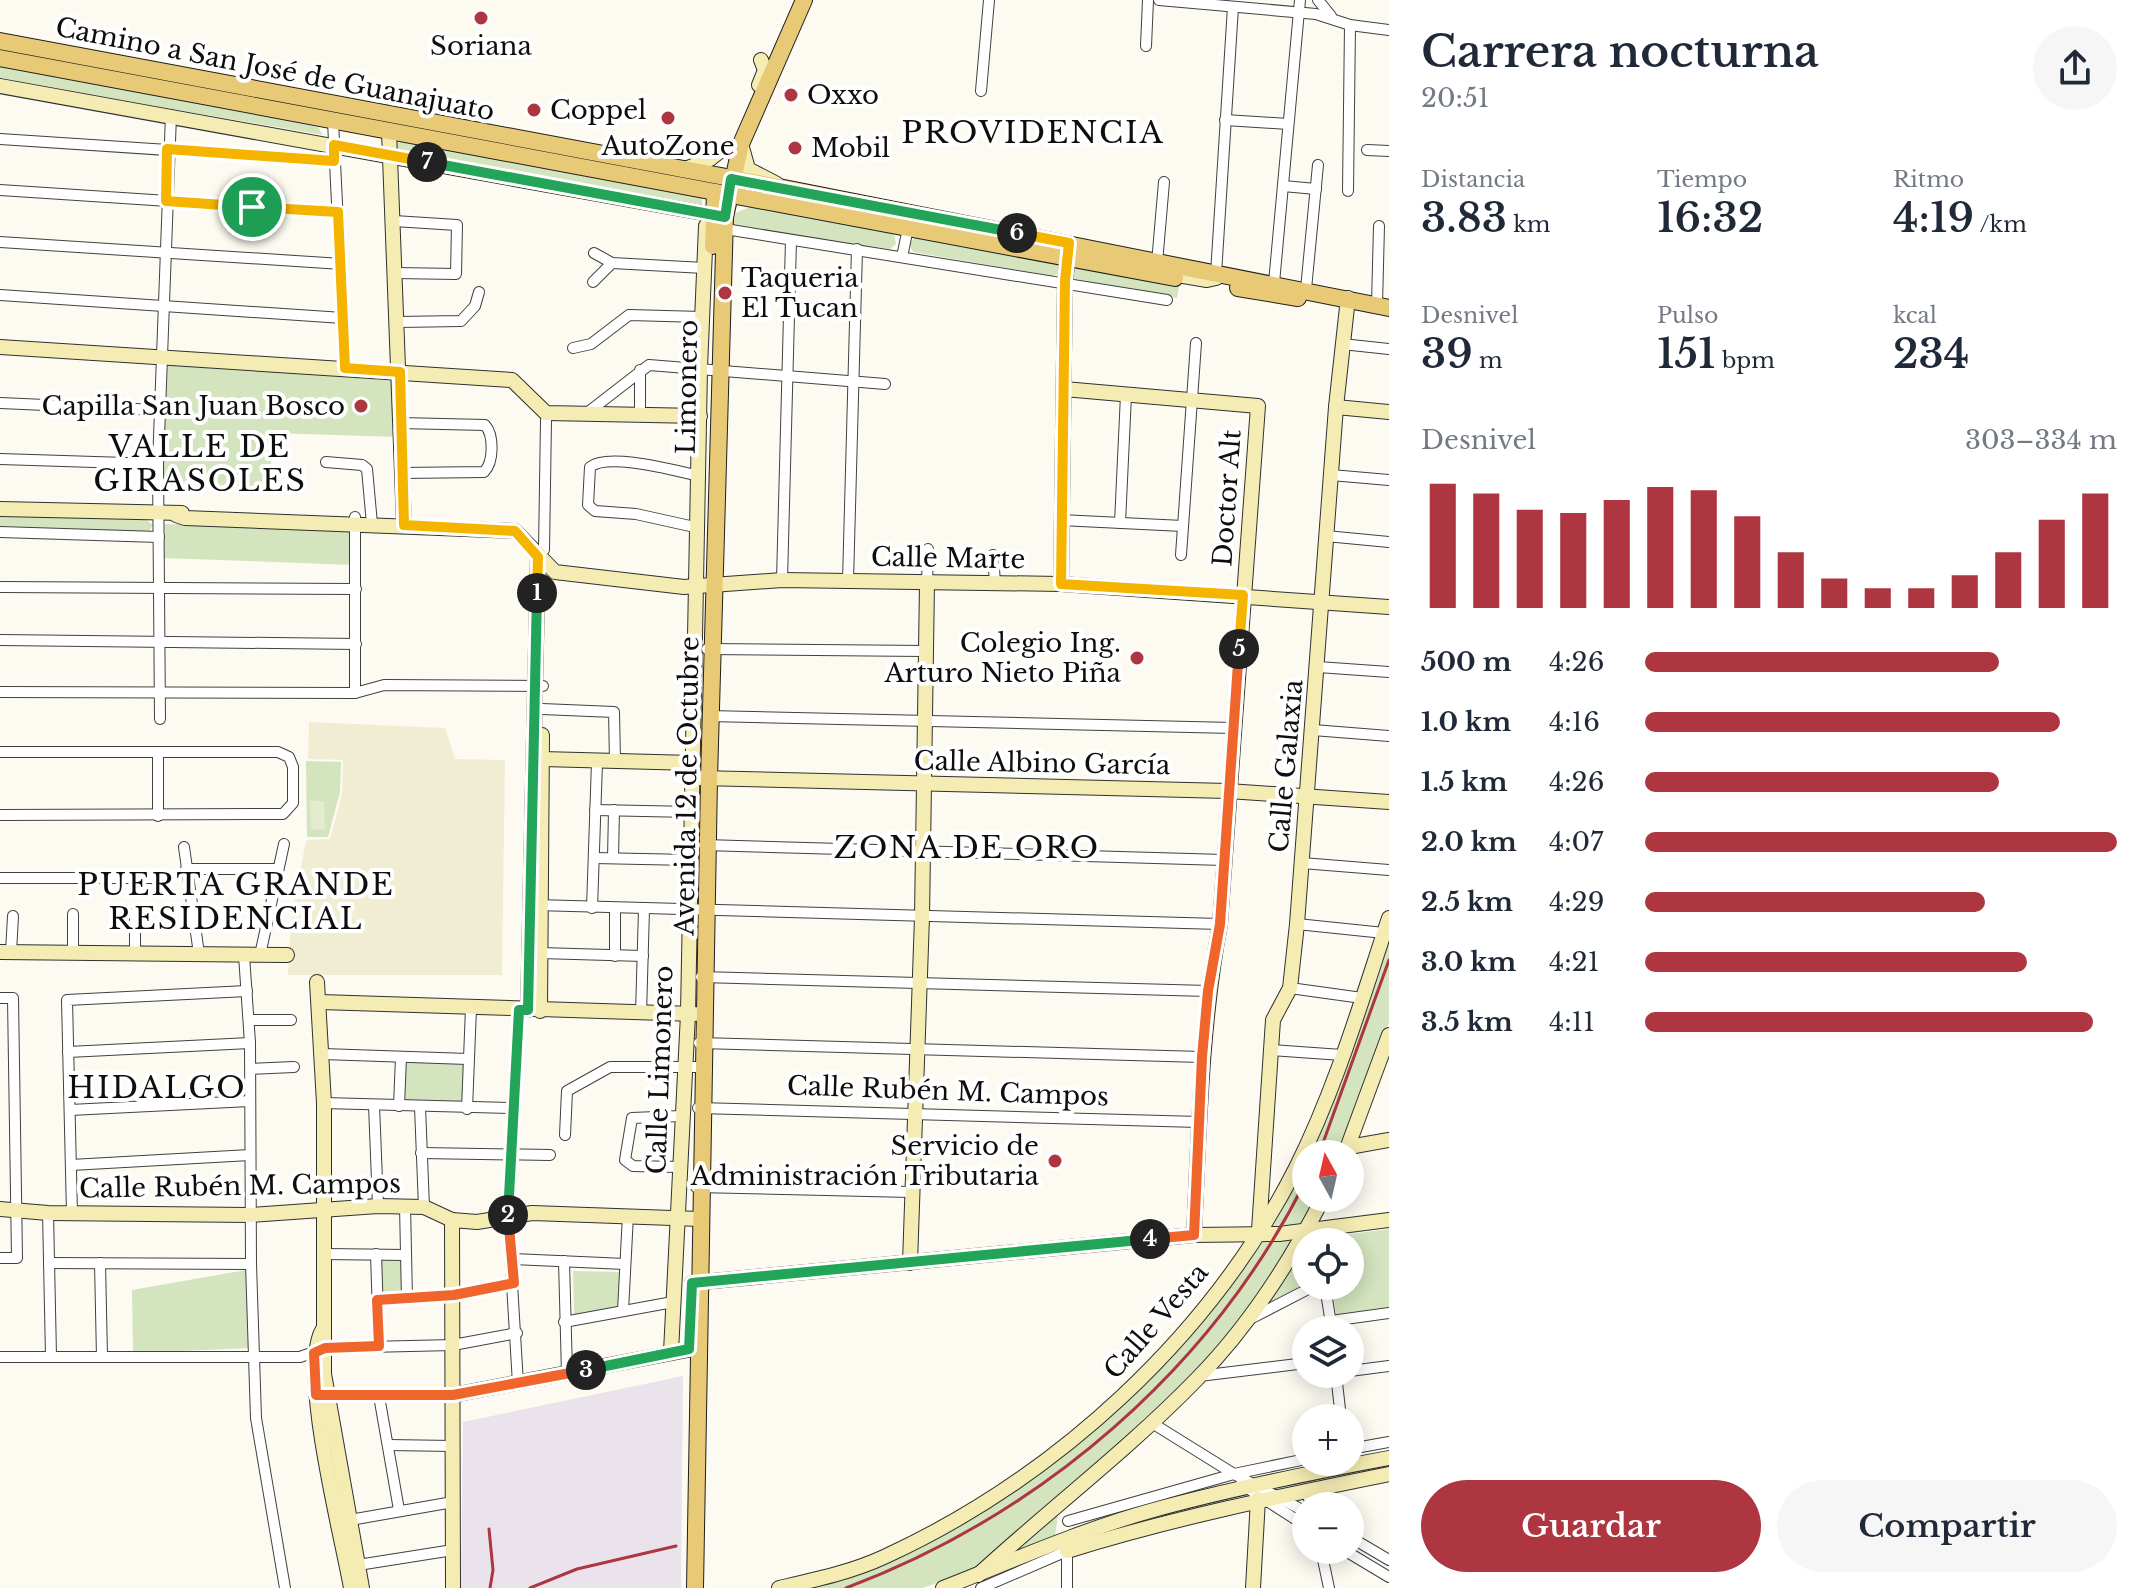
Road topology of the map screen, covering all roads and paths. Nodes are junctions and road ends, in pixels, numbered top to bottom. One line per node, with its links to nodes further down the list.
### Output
1 (804, 0): 18 (main road, Avenida 12 de Octubre)
2 (989, 0): 17 (street)
3 (1148, 0): 13 (street)
4 (1159, 0): 7 (street)
5 (1300, 0): 8 (street)
6 (1318, 0): 9 (street)
7 (1233, 7): 8 (street); 20 (street)
8 (1297, 12): 9 (street); 22 (street)
9 (1333, 18): 10 (street)
10 (1350, 25): 11 (street); 41 (street)
11 (1387, 28)
12 (0, 41): 34 (main road, Camino a San José de Guanajuato)
13 (1146, 46)
14 (0, 58): 21 (main road, Camino a San José de Guanajuato)
15 (761, 60): 18 (street)
16 (0, 86): 19 (street)
17 (981, 91)
18 (756, 110): 25 (main road, Avenida 12 de Octubre)
19 (171, 115): 26 (street); 28 (street)
20 (1225, 120): 22 (street); 60 (street)
21 (333, 121): 23 (main road, Camino a San José de Guanajuato); 26 (street)
22 (1288, 124): 36 (street)
23 (389, 131): 31 (street); 37 (main road, Camino a San José de Guanajuato)
24 (0, 139): 28 (street)
25 (741, 144): 37 (main road, Avenida 12 de Octubre); 38 (street)
26 (334, 145): 31 (street); 32 (street)
27 (724, 148): 34 (street)
28 (167, 149): 32 (street); 42 (street)
29 (1367, 150): 30 (street)
30 (1389, 151)
31 (390, 155): 44 (street); 45 (street)
32 (334, 161): 43 (street)
33 (1318, 165): 39 (street)
34 (679, 171): 37 (main road, Camino a San José de Guanajuato)
35 (1164, 182): 58 (street)
36 (1283, 186): 39 (street); 63 (street)
37 (725, 188): 38 (main road, Camino a San José de Guanajuato); 44 (main road, Avenida 12 de Octubre); 47 (main road, Camino a San José de Guanajuato)
38 (784, 188): 51 (main road, Camino a San José de Guanajuato)
39 (1316, 189): 64 (street)
40 (0, 190): 42 (street)
41 (1348, 191)
42 (166, 201): 43 (street); 52 (street)
43 (338, 212): 56 (street)
44 (718, 219): 48 (street); 57 (street, Calle Limonero); 82 (main road, Avenida 12 de Octubre)
45 (394, 221): 59 (street); 59 (street)
46 (1379, 226): 70 (street)
47 (908, 228): 51 (main road, Camino a San José de Guanajuato); 54 (street)
48 (791, 240): 50 (street); 85 (street)
49 (0, 242): 52 (street)
50 (857, 249): 54 (street); 86 (street)
51 (1069, 250): 58 (main road, Camino a San José de Guanajuato); 61 (street)
52 (166, 253): 56 (street); 69 (street)
53 (594, 253): 55 (street)
54 (902, 257): 61 (street)
55 (612, 263): 57 (street); 62 (street)
56 (342, 264): 72 (street)
57 (704, 268): 71 (street, Calle Limonero)
58 (1151, 268): 60 (main road, Camino a San José de Guanajuato); 68 (main road, Camino a San José de Guanajuato)
59 (396, 273): 74 (street)
60 (1216, 274): 63 (main road, Camino a San José de Guanajuato)
61 (1065, 281): 67 (street); 88 (street)
62 (593, 282)
63 (1274, 283): 64 (main road, Camino a San José de Guanajuato)
64 (1306, 289): 68 (main road, Camino a San José de Guanajuato)
65 (479, 292): 74 (street)
66 (0, 295): 69 (street)
67 (1167, 300)
68 (1347, 302): 70 (main road, Camino a San José de Guanajuato); 73 (main road, Camino a San José de Guanajuato); 76 (street, Calle Galaxia)
69 (164, 306): 72 (street); 80 (street)
70 (1383, 306)
71 (702, 317): 78 (street); 82 (street, Calle Limonero)
72 (343, 318): 81 (street)
73 (1389, 318)
74 (398, 322): 84 (street)
75 (1196, 343): 90 (street)
76 (1342, 344): 79 (street); 92 (street, Calle Galaxia)
77 (0, 347): 80 (street)
78 (573, 348)
79 (1389, 349)
80 (163, 357): 81 (street); 93 (street)
81 (345, 368): 84 (street)
82 (711, 368): 83 (street); 85 (street); 98 (street, Calle Limonero); 128 (main road, Avenida 12 de Octubre)
83 (640, 370): 95 (street); 96 (street)
84 (400, 372): 97 (street); 99 (street)
85 (786, 375): 86 (street); 124 (street)
86 (854, 382): 87 (street); 125 (street)
87 (885, 384)
88 (1064, 389): 89 (street); 110 (street)
89 (1126, 395): 90 (street); 113 (street)
90 (1191, 400): 114 (street); 133 (street, Doctor Alt)
91 (0, 403): 93 (street)
92 (1336, 407): 94 (street); 104 (street, Calle Galaxia)
93 (159, 410): 102 (street)
94 (1389, 412)
95 (587, 413): 96 (street); 97 (street)
96 (640, 414): 98 (street)
97 (546, 416): 121 (street)
98 (700, 416): 105 (street, Calle Limonero)
99 (400, 423): 103 (street); 103 (street)
100 (0, 459): 102 (street)
101 (326, 462): 111 (street)
102 (158, 464): 108 (street)
103 (402, 473): 112 (street)
104 (1331, 475): 106 (street); 117 (street, Calle Galaxia)
105 (700, 476): 115 (street, Calle Limonero); 115 (street)
106 (1389, 480)
107 (0, 509): 108 (street, Calle Marte)
108 (160, 514): 109 (street, Calle Marte); 118 (street)
109 (354, 520): 111 (street, Calle Marte); 132 (street)
110 (1060, 520): 113 (street); 129 (street)
111 (372, 521): 112 (street, Calle Marte)
112 (404, 522): 121 (street, Calle Marte)
113 (1120, 523): 114 (street)
114 (1183, 526): 123 (street)
115 (699, 528): 128 (street, Calle Limonero)
116 (0, 532): 118 (street)
117 (1326, 536): 119 (street); 134 (street, Calle Galaxia)
118 (159, 537): 131 (street)
119 (1389, 542)
120 (928, 549): 126 (street)
121 (541, 550): 128 (street, Calle Marte); 143 (street)
122 (993, 555): 127 (street)
123 (1181, 555)
124 (782, 580): 125 (street, Calle Marte); 128 (street, Calle Marte)
125 (848, 581): 126 (street, Calle Marte)
126 (927, 583): 127 (street, Calle Marte); 140 (street)
127 (995, 583): 129 (street, Calle Marte)
128 (703, 584): 139 (main road, Avenida 12 de Octubre); 159 (street, Calle Limonero)
129 (1061, 584): 133 (street, Calle Marte)
130 (0, 587): 131 (street)
131 (161, 588): 132 (street); 137 (street)
132 (356, 589): 138 (street)
133 (1243, 595): 134 (street, Calle Marte); 151 (street, Doctor Alt)
134 (1322, 601): 135 (street, Calle Marte); 141 (street, Calle Galaxia)
135 (1389, 607)
136 (0, 640): 137 (street)
137 (161, 643): 138 (street); 145 (street)
138 (356, 644): 146 (street)
139 (710, 650): 140 (street); 148 (main road, Avenida 12 de Octubre)
140 (925, 651): 150 (street)
141 (1318, 667): 142 (street); 152 (street, Calle Galaxia)
142 (1389, 672)
143 (538, 686): 146 (street); 147 (street); 154 (street)
144 (0, 692): 145 (street)
145 (160, 693): 146 (street); 149 (street)
146 (355, 693)
147 (542, 709): 154 (street); 157 (street)
148 (708, 716): 150 (street); 160 (main road, Avenida 12 de Octubre)
149 (160, 719)
150 (924, 721): 151 (street); 161 (street)
151 (1234, 728): 162 (street, Doctor Alt)
152 (1313, 730): 153 (street); 163 (street, Calle Galaxia)
153 (1389, 736)
154 (539, 749): 158 (street); 184 (street)
155 (0, 752): 156 (street)
156 (158, 753): 169 (street); 169 (street)
157 (615, 761): 158 (street); 159 (street)
158 (597, 762): 165 (street)
159 (693, 763): 160 (street, Calle Limonero)
160 (702, 778): 161 (street, Calle Albino García); 167 (street, Calle Limonero); 171 (main road, Avenida 12 de Octubre)
161 (922, 784): 162 (street, Calle Albino García); 173 (street)
162 (1228, 791): 163 (street, Calle Albino García); 177 (street, Doctor Alt)
163 (1307, 796): 164 (street, Calle Albino García); 178 (street, Calle Galaxia)
164 (1389, 802)
165 (595, 810): 166 (street); 174 (street)
166 (614, 810): 167 (street); 175 (street)
167 (692, 812): 176 (street, Calle Limonero)
168 (0, 815): 169 (street)
169 (158, 816)
170 (284, 844): 180 (street)
171 (705, 845): 173 (street); 188 (main road, Avenida 12 de Octubre)
172 (184, 847): 179 (street)
173 (923, 851): 177 (street); 192 (street)
174 (594, 858): 175 (street); 185 (street)
175 (613, 858): 176 (street)
176 (690, 860): 188 (street, Calle Limonero)
177 (1224, 860): 194 (street, Doctor Alt)
178 (1302, 863): 181 (street); 195 (street, Calle Galaxia)
179 (186, 869): 180 (street); 201 (street)
180 (276, 869): 202 (street)
181 (1389, 870)
182 (0, 878): 183 (street)
183 (154, 878)
184 (536, 905): 185 (street); 200 (street); 216 (street)
185 (592, 908): 186 (street)
186 (615, 908): 187 (street); 204 (street)
187 (644, 909): 188 (street); 205 (street)
188 (699, 910): 192 (street); 206 (main road, Avenida 12 de Octubre); 218 (street, Calle Limonero)
189 (135, 913): 199 (street)
190 (73, 914): 198 (street)
191 (13, 916): 197 (street)
192 (922, 917): 194 (street); 208 (street)
193 (1389, 918): 196 (street, Calle Vesta)
194 (1220, 924): 211 (street, Doctor Alt)
195 (1297, 924): 196 (street); 209 (street, Calle Galaxia)
196 (1384, 933): 213 (street, Calle Vesta)
197 (5, 952): 198 (street)
198 (73, 953): 199 (street)
199 (135, 953): 201 (street)
200 (540, 953): 204 (street); 216 (street)
201 (199, 954): 202 (street)
202 (252, 955): 203 (street); 210 (street)
203 (287, 955)
204 (615, 956): 205 (street)
205 (643, 956): 217 (street)
206 (703, 977): 208 (street); 218 (main road, Avenida 12 de Octubre)
207 (317, 982): 214 (street)
208 (919, 984): 211 (street); 224 (street)
209 (1290, 988): 213 (street); 225 (street, Calle Galaxia)
210 (247, 991): 219 (street); 228 (street)
211 (1208, 991): 232 (street, Doctor Alt)
212 (0, 998): 227 (street)
213 (1362, 998): 230 (street, Calle Vesta)
214 (320, 1002): 215 (street); 229 (street)
215 (471, 1008): 216 (street); 233 (street)
216 (529, 1010): 217 (street); 242 (street)
217 (641, 1014): 218 (street)
218 (697, 1014): 223 (main road, Avenida 12 de Octubre); 235 (street, Calle Limonero)
219 (249, 1020): 220 (street); 222 (street)
220 (291, 1020)
221 (1389, 1035): 249 (street)
222 (250, 1043): 228 (street); 236 (street)
223 (701, 1043): 224 (street); 235 (main road, Avenida 12 de Octubre); 245 (main road, Avenida 12 de Octubre)
224 (915, 1047): 232 (street); 246 (street)
225 (1271, 1050): 230 (street); 275 (street, Calle Galaxia)
226 (0, 1051): 227 (street)
227 (14, 1051): 265 (street)
228 (68, 1052): 244 (street)
229 (323, 1054): 231 (street); 238 (street)
230 (1342, 1055): 275 (street, Calle Vesta)
231 (401, 1057): 233 (street); 240 (street)
232 (1202, 1057): 247 (street, Doctor Alt)
233 (468, 1059): 243 (street)
234 (294, 1067): 236 (street)
235 (690, 1067): 245 (main road, Avenida 12 de Octubre); 248 (street)
236 (251, 1069): 237 (street)
237 (250, 1101): 244 (street); 254 (street)
238 (324, 1103): 239 (street); 262 (street)
239 (374, 1105): 240 (street); 260 (street)
240 (399, 1106): 241 (street)
241 (420, 1107): 243 (street); 252 (street)
242 (513, 1108): 243 (street); 253 (street)
243 (467, 1109)
244 (70, 1110): 256 (street)
245 (693, 1111): 246 (street, Calle Rubén M. Campos); 257 (street, Calle Limonero); 257 (street, Calle Rubén M. Campos); 258 (main road, Avenida 12 de Octubre)
246 (914, 1111): 247 (street, Calle Rubén M. Campos); 259 (street)
247 (1199, 1122): 277 (street, Doctor Alt)
248 (565, 1135)
249 (1351, 1140)
250 (1389, 1140): 251 (street)
251 (1364, 1146)
252 (421, 1153): 253 (street); 263 (street)
253 (510, 1154): 255 (street); 270 (street)
254 (250, 1155): 256 (street); 268 (street)
255 (550, 1155)
256 (71, 1165): 267 (street)
257 (680, 1167): 271 (street, Calle Limonero)
258 (698, 1187): 259 (street); 271 (main road, Avenida 12 de Octubre)
259 (911, 1192): 287 (street)
260 (378, 1206): 261 (street, Calle Rubén M. Campos); 262 (street, Calle Rubén M. Campos)
261 (405, 1206): 263 (street, Calle Rubén M. Campos); 280 (street)
262 (324, 1207): 268 (street, Calle Rubén M. Campos); 278 (street)
263 (424, 1207): 272 (street, Calle Rubén M. Campos)
264 (0, 1209): 265 (street, Calle Rubén M. Campos)
265 (18, 1210): 266 (street, Calle Rubén M. Campos); 281 (street)
266 (48, 1213): 267 (street, Calle Rubén M. Campos); 285 (street)
267 (72, 1214): 268 (street, Calle Rubén M. Campos)
268 (250, 1215): 288 (street)
269 (628, 1215): 270 (street, Calle Rubén M. Campos); 271 (street, Calle Rubén M. Campos); 289 (street)
270 (508, 1217): 272 (street, Calle Rubén M. Campos); 282 (street)
271 (690, 1218): 290 (main road, Avenida 12 de Octubre); 296 (street, Calle Limonero)
272 (452, 1220): 292 (street)
273 (1389, 1220): 274 (street)
274 (1346, 1228)
275 (1259, 1234): 276 (street); 277 (street); 358 (street, Calle Vesta)
276 (1292, 1234)
277 (1194, 1235): 287 (street)
278 (325, 1254): 279 (street); 306 (street)
279 (376, 1254): 280 (street); 295 (street)
280 (406, 1255): 294 (street)
281 (0, 1258)
282 (513, 1259): 283 (street); 291 (street)
283 (564, 1261): 289 (street); 301 (street)
284 (1292, 1262): 300 (street)
285 (49, 1263): 286 (street); 308 (street)
286 (100, 1263): 288 (street); 310 (street)
287 (910, 1263): 290 (street)
288 (251, 1264): 311 (street)
289 (625, 1264): 297 (street)
290 (695, 1282): 305 (main road, Avenida 12 de Octubre)
291 (514, 1283): 292 (street); 302 (street)
292 (454, 1295): 294 (street); 303 (street)
293 (1292, 1297): 300 (street)
294 (407, 1299): 295 (street)
295 (377, 1300): 304 (street)
296 (673, 1302): 297 (street); 307 (street, Calle Limonero)
297 (623, 1311): 301 (street)
298 (1389, 1313): 299 (street)
299 (1364, 1319)
300 (1247, 1320): 316 (street)
301 (564, 1322): 315 (street)
302 (517, 1333): 303 (street); 317 (street)
303 (453, 1345): 304 (street); 319 (street)
304 (379, 1346): 306 (street)
305 (693, 1349): 307 (street); 356 (main road, Avenida 12 de Octubre); 357 (main road, Avenida 12 de Octubre)
306 (320, 1351): 311 (street); 318 (street)
307 (671, 1352): 315 (street)
308 (51, 1356): 309 (street); 310 (street)
309 (0, 1357)
310 (102, 1357): 311 (street)
311 (256, 1358): 352 (street)
312 (1292, 1365): 316 (street)
313 (1389, 1366): 314 (street)
314 (1364, 1369)
315 (567, 1373): 317 (street)
316 (1199, 1376): 321 (street)
317 (518, 1384): 319 (street)
318 (322, 1395): 320 (street); 340 (street); 353 (street)
319 (453, 1395): 320 (street); 324 (street)
320 (379, 1396): 323 (street)
321 (1152, 1423): 329 (street); 334 (street)
322 (1389, 1442): 325 (street)
323 (388, 1445): 324 (street); 338 (street)
324 (452, 1446): 336 (street)
325 (1364, 1446)
326 (1389, 1458): 328 (street)
327 (1292, 1462): 329 (street)
328 (1364, 1462)
329 (1234, 1474): 332 (street); 341 (street)
330 (1389, 1474): 333 (street)
331 (1305, 1476): 332 (street)
332 (1253, 1490): 335 (street); 339 (street); 342 (street); 360 (street)
333 (1307, 1491): 335 (street)
334 (1066, 1496): 341 (street); 350 (street)
335 (1278, 1496): 337 (street)
336 (453, 1502): 338 (street); 344 (street)
337 (1292, 1504)
338 (399, 1510): 340 (street)
339 (1292, 1516)
340 (350, 1520): 348 (street)
341 (1068, 1521): 342 (street)
342 (1068, 1545): 350 (street); 359 (street)
343 (1364, 1545): 345 (street)
344 (453, 1550): 348 (street); 355 (street)
345 (1389, 1560)
346 (1364, 1562): 349 (street)
347 (1324, 1564): 361 (street)
348 (358, 1565): 354 (street)
349 (1389, 1577)
350 (979, 1581): 351 (street)
351 (950, 1587)
352 (285, 1588)
353 (351, 1588)
354 (362, 1588)
355 (453, 1588)
356 (685, 1588)
357 (695, 1588)
358 (779, 1588)
359 (1067, 1588)
360 (1253, 1588)
361 (1329, 1588)

